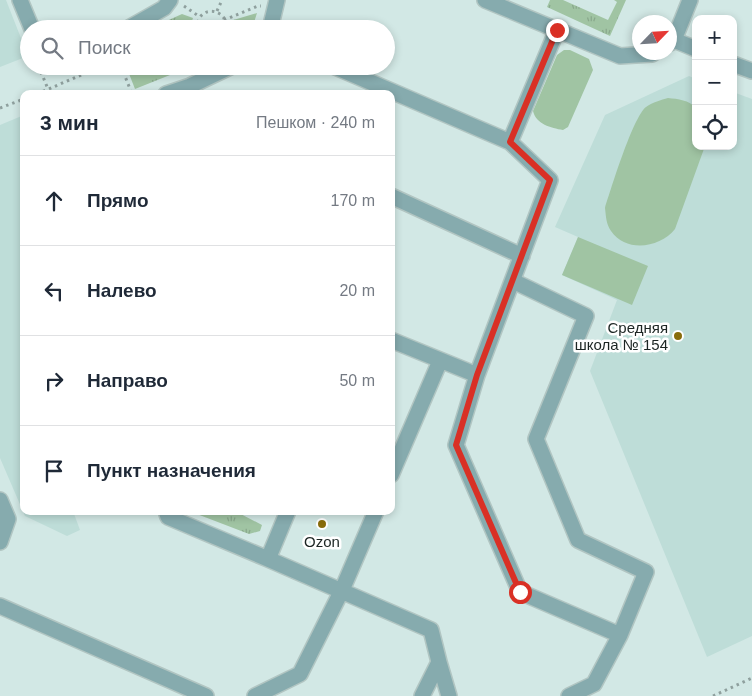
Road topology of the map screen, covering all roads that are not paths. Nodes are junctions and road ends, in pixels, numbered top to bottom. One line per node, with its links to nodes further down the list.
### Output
1 (20, 0): 6 (lane)
2 (170, 0): 7 (lane)
3 (277, 0): 8 (lane)
4 (485, 0): 9 (lane)
5 (690, 0): 10 (lane)
6 (28, 20)
7 (143, 20)
8 (272, 20)
9 (557, 30): 13 (lane); 21 (lane)
10 (677, 30)
11 (677, 43): 12 (lane)
12 (692, 48)
13 (632, 55)
14 (737, 65): 15 (lane)
15 (752, 71)
16 (213, 75): 18 (lane)
17 (354, 75): 19 (lane)
18 (178, 90)
19 (389, 90)
20 (395, 93): 21 (lane)
21 (510, 142): 23 (lane)
22 (395, 198): 23 (lane)
23 (522, 256): 24 (lane)
24 (513, 281): 27 (lane); 37 (lane)
25 (395, 342): 26 (lane)
26 (440, 361): 27 (lane); 28 (lane)
27 (477, 375): 37 (lane)
28 (395, 466)
29 (0, 500): 33 (lane)
30 (167, 515): 34 (lane)
31 (286, 515): 34 (lane)
32 (374, 515): 35 (lane)
33 (0, 542)
34 (268, 558): 35 (lane)
35 (342, 590): 38 (lane); 40 (lane)
36 (0, 606): 39 (lane)
37 (620, 635): 43 (lane)
38 (439, 662): 41 (lane); 42 (lane)
39 (206, 696)
40 (255, 696)
41 (422, 696)
42 (449, 696)
43 (569, 696)

